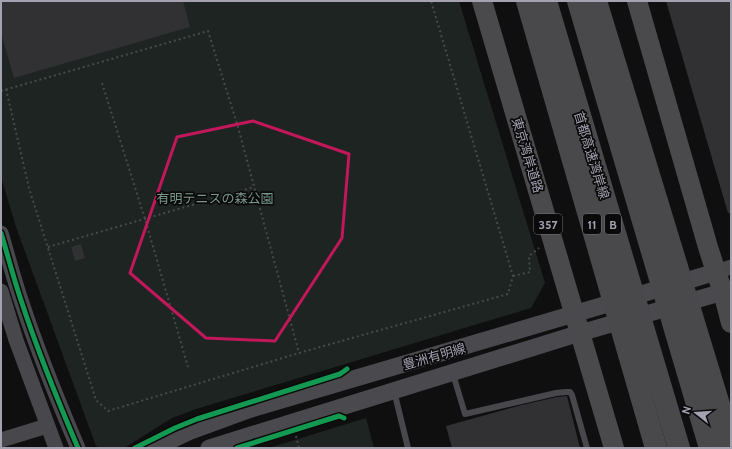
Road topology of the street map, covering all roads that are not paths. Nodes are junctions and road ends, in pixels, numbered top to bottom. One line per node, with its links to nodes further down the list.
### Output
1 (482, 1): 11 (highway, 東京湾岸道路 / 357)
2 (527, 1): 26 (highway, 11, bridge)
3 (546, 1): 27 (highway, 首都高速湾岸線 / B, bridge)
4 (578, 1): 28 (highway, B, bridge)
5 (596, 1): 18 (highway, bridge)
6 (637, 1): 8 (highway)
7 (1, 233): 20 (street)
8 (723, 270): 10 (highway); 11 (main road, 豊洲有明線)
9 (1, 291): 16 (street)
10 (727, 291): 12 (highway); 13 (main road, 豊洲有明線)
11 (575, 314): 13 (highway, 東京湾岸道路 / 357); 21 (main road, 豊洲有明線)
12 (731, 323)
13 (580, 333): 14 (main road, 豊洲有明線); 25 (highway, 東京湾岸道路 / 357)
14 (453, 373): 15 (main road, 豊洲有明線); 24 (lane)
15 (394, 391): 22 (main road, 豊洲有明線); 23 (lane)
16 (47, 426): 17 (street); 19 (street)
17 (1, 440)
18 (731, 444)
19 (56, 448)
20 (78, 448)
21 (155, 448)
22 (209, 448)
23 (408, 448)
24 (587, 448)
25 (614, 448)
26 (656, 448)
27 (679, 448)
28 (710, 448)

